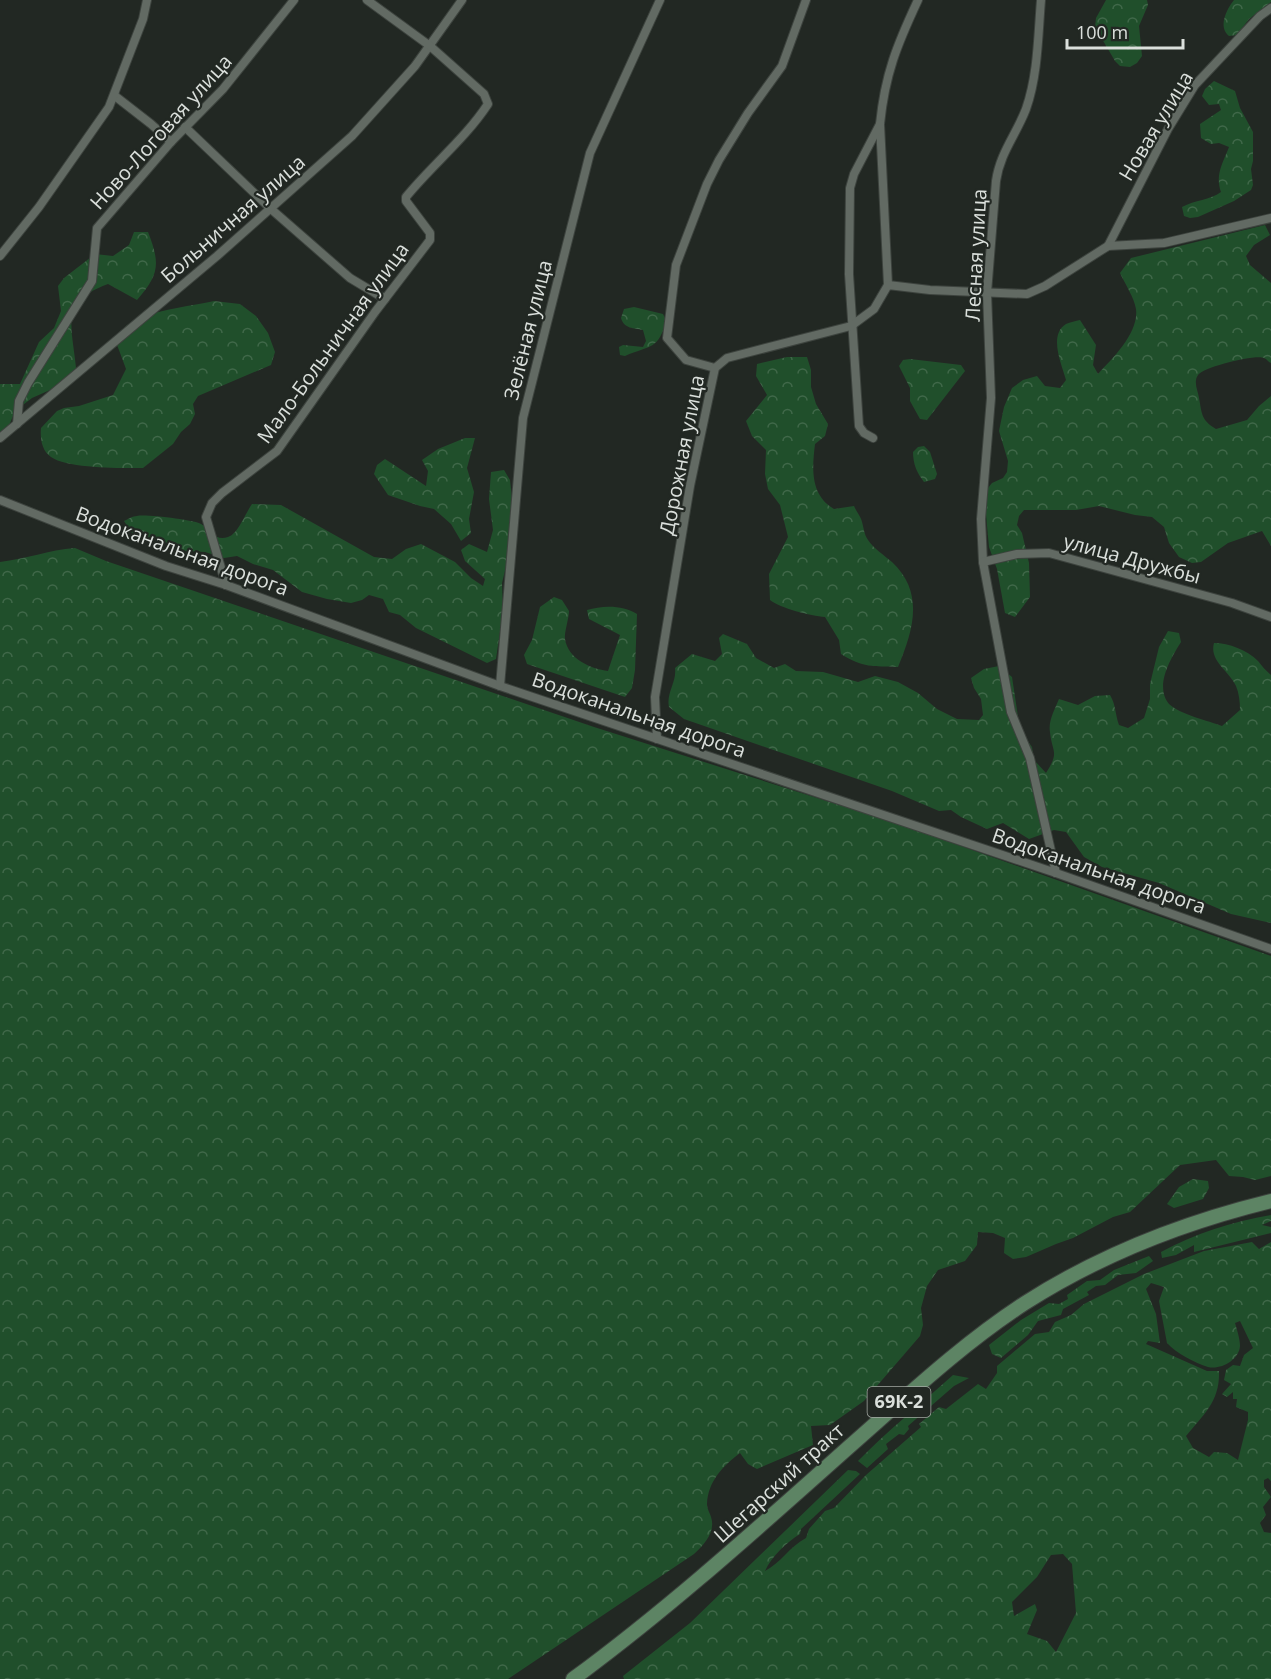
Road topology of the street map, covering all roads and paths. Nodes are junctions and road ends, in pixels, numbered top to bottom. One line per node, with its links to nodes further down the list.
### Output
1 (147, 0): 11 (street)
2 (294, 0): 13 (street, Ново-Логовая улица)
3 (367, 0): 10 (street)
4 (462, 0): 10 (street, Больничная улица)
5 (660, 0): 31 (street, Зелёная улица)
6 (806, 0): 23 (street)
7 (918, 0): 12 (street)
8 (1041, 0): 20 (street, Лесная улица)
9 (1271, 8): 17 (street, Новая улица)
10 (430, 46): 15 (street, Больничная улица); 21 (street, Мало-Больничная улица)
11 (115, 96): 14 (street); 18 (street)
12 (880, 124): 19 (street); 22 (street)
13 (185, 127): 14 (street, Ново-Логовая улица); 15 (street)
14 (171, 142): 24 (street, Ново-Логовая улица)
15 (271, 209): 21 (street); 24 (street, Больничная улица)
16 (1271, 218): 17 (street)
17 (1108, 246): 20 (street)
18 (0, 256)
19 (888, 285): 20 (street); 22 (street, Дорожная улица)
20 (987, 293): 28 (street, Лесная улица)
21 (385, 299): 29 (street, Мало-Больничная улица)
22 (851, 326): 23 (street, Дорожная улица); 26 (street)
23 (716, 368): 32 (street, Дорожная улица)
24 (17, 424): 25 (street, Больничная улица)
25 (0, 438)
26 (873, 438)
27 (0, 500): 29 (street, Водоканальная дорога)
28 (983, 562): 30 (street, улица Дружбы); 33 (street, Лесная улица)
29 (226, 585): 31 (street, Водоканальная дорога)
30 (1271, 616)
31 (500, 686): 32 (street, Водоканальная дорога)
32 (657, 739): 33 (street, Водоканальная дорога)
33 (1056, 873): 34 (street, Водоканальная дорога)
34 (1271, 949)
35 (1271, 1200): 36 (main road, Шегарский тракт / 69К-2)
36 (573, 1679)

